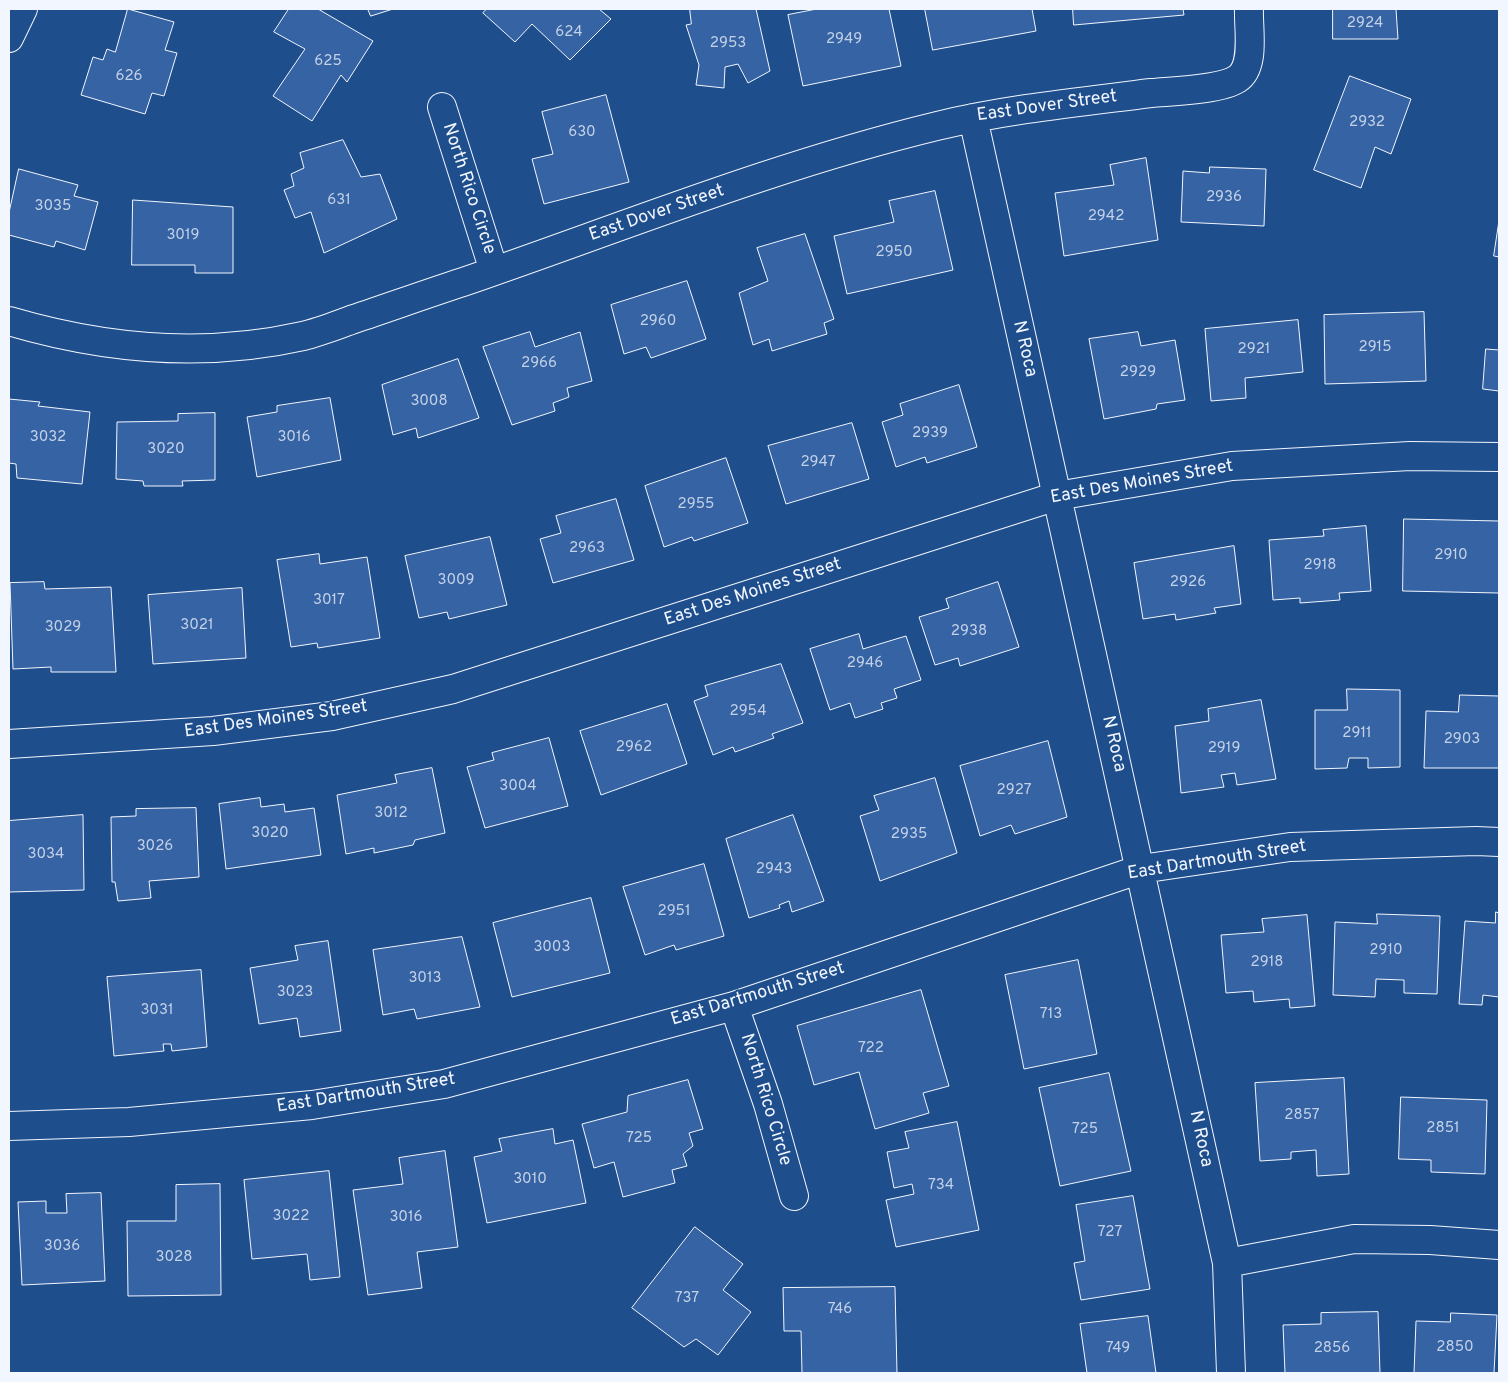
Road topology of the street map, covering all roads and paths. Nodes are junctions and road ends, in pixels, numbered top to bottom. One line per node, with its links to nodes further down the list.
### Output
1 (23, 9): 3 (street)
2 (1249, 9): 5 (street, East Dover Street)
3 (9, 38)
4 (442, 107): 6 (street, North Rico Circle)
5 (973, 118): 6 (street, East Dover Street); 9 (street, N Roca)
6 (494, 271): 7 (street, East Dover Street)
7 (9, 321)
8 (1499, 457): 9 (street, East Des Moines Street)
9 (1057, 496): 10 (street, East Des Moines Street); 12 (street, N Roca)
10 (9, 744)
11 (1499, 842): 12 (street, East Dartmouth Street)
12 (1141, 869): 13 (street, East Dartmouth Street); 17 (street, N Roca)
13 (734, 1006): 14 (street, East Dartmouth Street); 15 (street, North Rico Circle)
14 (9, 1126)
15 (794, 1196)
16 (1499, 1245): 17 (street)
17 (1226, 1263): 18 (street, N Roca)
18 (1231, 1373)

